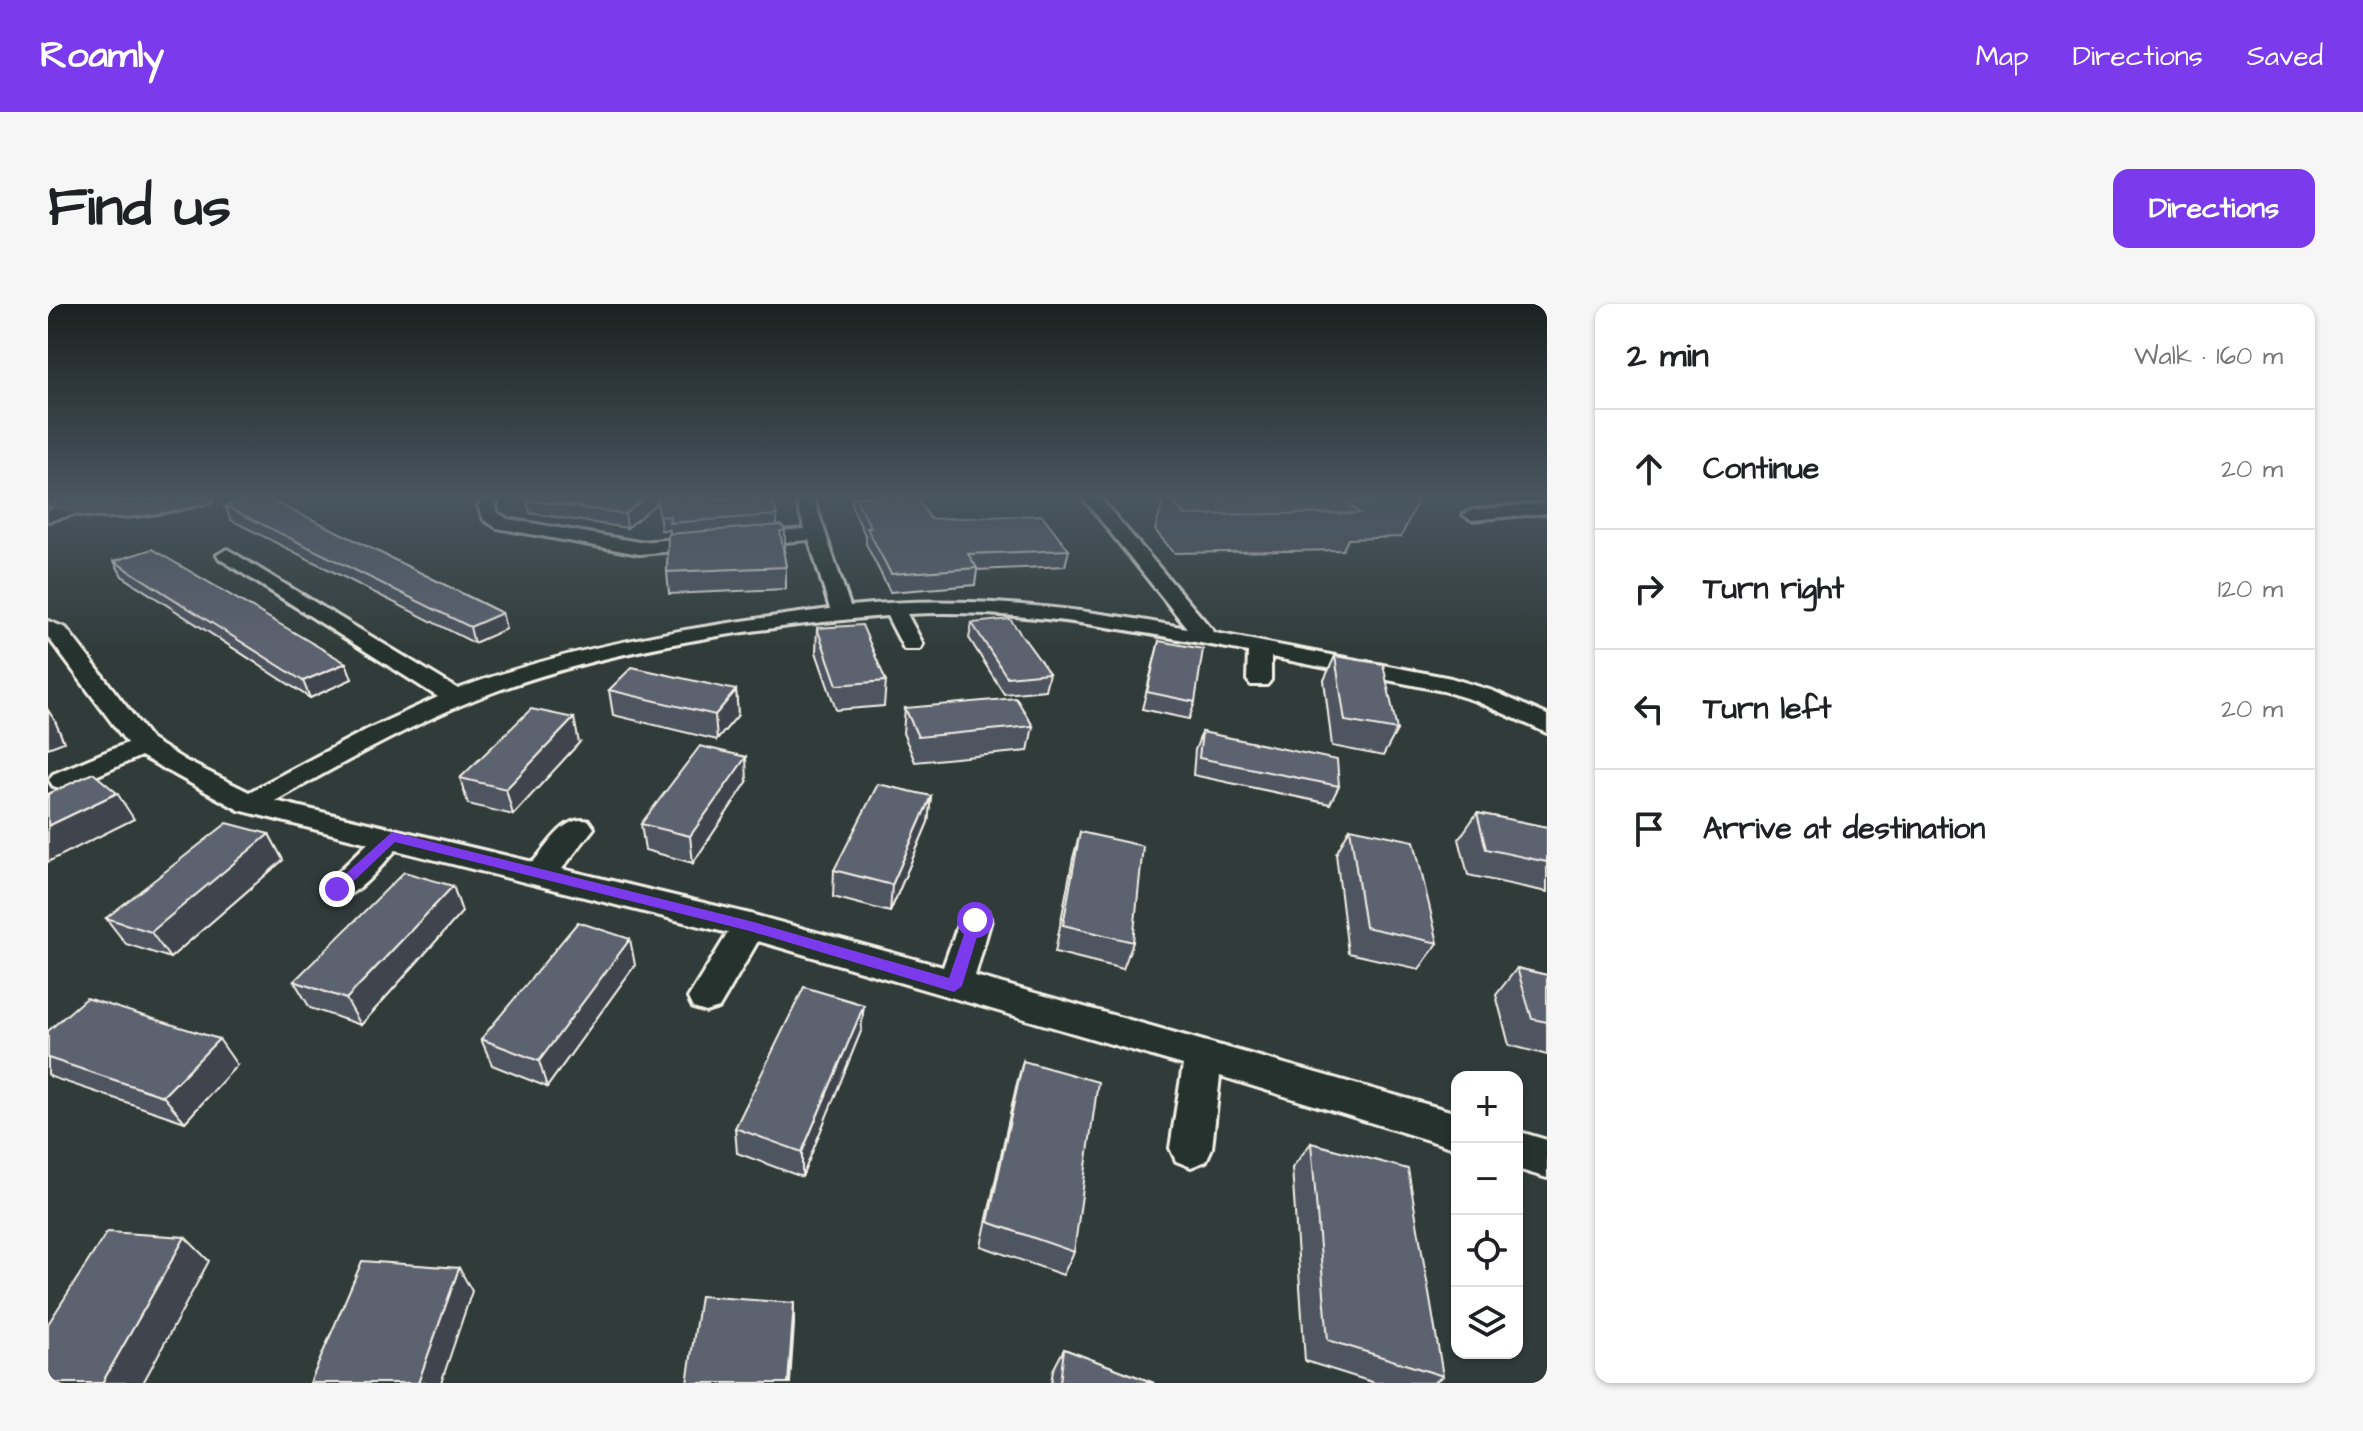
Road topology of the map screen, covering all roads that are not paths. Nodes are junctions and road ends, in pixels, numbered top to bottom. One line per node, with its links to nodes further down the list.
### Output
1 (820, 547): 5 (street)
2 (1132, 547): 7 (street)
3 (227, 555): 11 (street)
4 (894, 609): 5 (street); 7 (street); 8 (street)
5 (842, 613): 11 (street)
6 (48, 628): 13 (street)
7 (1208, 639): 9 (street)
8 (912, 644)
9 (1259, 648): 10 (street); 12 (street)
10 (1259, 680)
11 (456, 698): 15 (street)
12 (1547, 725)
13 (143, 746): 14 (street); 15 (street)
14 (63, 780)
15 (249, 804): 17 (street)
16 (579, 828): 18 (street)
17 (392, 837): 18 (street); 19 (street)
18 (541, 874): 21 (street)
19 (337, 889)
20 (975, 920): 22 (street)
21 (750, 926): 22 (street); 23 (street)
22 (954, 986): 24 (street)
23 (706, 998)
24 (1204, 1055): 25 (street); 26 (street)
25 (1451, 1129)
26 (1191, 1148)
27 (1523, 1152): 28 (street)
28 (1547, 1159)

